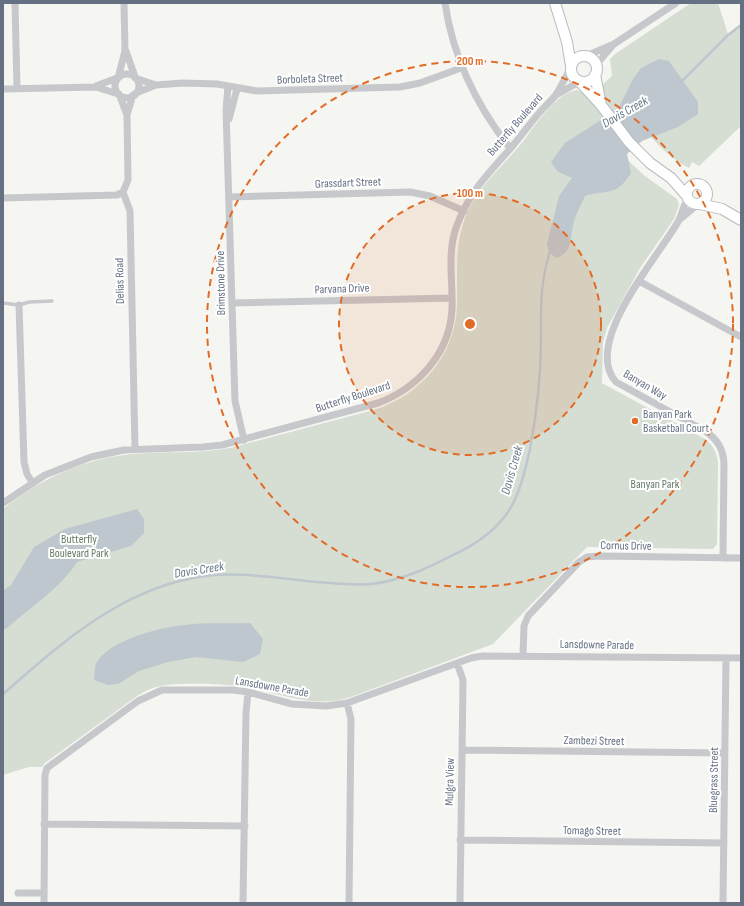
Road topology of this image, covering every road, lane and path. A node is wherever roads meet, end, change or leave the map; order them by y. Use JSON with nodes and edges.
{"nodes":[{"id":1,"x":15,"y":3,"type":"edge"},
{"id":2,"x":124,"y":3,"type":"edge"},
{"id":3,"x":445,"y":3,"type":"edge"},
{"id":4,"x":555,"y":3,"type":"edge"},
{"id":5,"x":676,"y":3,"type":"edge"},
{"id":6,"x":568,"y":42,"type":"junction"},
{"id":7,"x":614,"y":44,"type":"junction"},
{"id":8,"x":126,"y":51,"type":"junction"},
{"id":9,"x":584,"y":56,"type":"junction"},
{"id":10,"x":461,"y":68,"type":"junction"},
{"id":11,"x":570,"y":68,"type":"junction"},
{"id":12,"x":596,"y":70,"type":"junction"},
{"id":13,"x":118,"y":78,"type":"junction"},
{"id":14,"x":135,"y":78,"type":"junction"},
{"id":15,"x":580,"y":82,"type":"junction"},
{"id":16,"x":156,"y":85,"type":"junction"},
{"id":17,"x":96,"y":86,"type":"junction"},
{"id":18,"x":228,"y":86,"type":"junction"},
{"id":19,"x":17,"y":88,"type":"junction"},
{"id":20,"x":237,"y":88,"type":"junction"},
{"id":21,"x":3,"y":89,"type":"edge"},
{"id":22,"x":118,"y":94,"type":"junction"},
{"id":23,"x":134,"y":94,"type":"junction"},
{"id":24,"x":554,"y":96,"type":"junction"},
{"id":25,"x":601,"y":105,"type":"junction"},
{"id":26,"x":127,"y":116,"type":"junction"},
{"id":27,"x":228,"y":125,"type":"junction"},
{"id":28,"x":510,"y":148,"type":"junction"},
{"id":29,"x":671,"y":178,"type":"junction"},
{"id":30,"x":694,"y":184,"type":"junction"},
{"id":31,"x":123,"y":192,"type":"junction"},
{"id":32,"x":707,"y":192,"type":"junction"},
{"id":33,"x":230,"y":197,"type":"junction"},
{"id":34,"x":688,"y":197,"type":"junction"},
{"id":35,"x":3,"y":198,"type":"edge"},
{"id":36,"x":699,"y":204,"type":"junction"},
{"id":37,"x":722,"y":210,"type":"junction"},
{"id":38,"x":464,"y":211,"type":"junction"},
{"id":39,"x":679,"y":220,"type":"junction"},
{"id":40,"x":741,"y":220,"type":"edge"},
{"id":41,"x":639,"y":281,"type":"junction"},
{"id":42,"x":452,"y":298,"type":"junction"},
{"id":43,"x":52,"y":301,"type":"dead end"},
{"id":44,"x":3,"y":303,"type":"edge"},
{"id":45,"x":232,"y":303,"type":"junction"},
{"id":46,"x":19,"y":305,"type":"junction"},
{"id":47,"x":741,"y":336,"type":"edge"},
{"id":48,"x":244,"y":440,"type":"junction"},
{"id":49,"x":136,"y":449,"type":"junction"},
{"id":50,"x":32,"y":482,"type":"junction"},
{"id":51,"x":3,"y":503,"type":"edge"},
{"id":52,"x":723,"y":558,"type":"junction"},
{"id":53,"x":741,"y":558,"type":"edge"},
{"id":54,"x":523,"y":655,"type":"junction"},
{"id":55,"x":726,"y":658,"type":"junction"},
{"id":56,"x":741,"y":658,"type":"edge"},
{"id":57,"x":457,"y":663,"type":"junction"},
{"id":58,"x":248,"y":692,"type":"junction"},
{"id":59,"x":347,"y":703,"type":"junction"},
{"id":60,"x":462,"y":750,"type":"junction"},
{"id":61,"x":725,"y":753,"type":"junction"},
{"id":62,"x":44,"y":824,"type":"junction"},
{"id":63,"x":245,"y":826,"type":"junction"},
{"id":64,"x":460,"y":840,"type":"junction"},
{"id":65,"x":724,"y":843,"type":"junction"},
{"id":66,"x":18,"y":892,"type":"dead end"},
{"id":67,"x":44,"y":893,"type":"junction"},
{"id":68,"x":44,"y":903,"type":"edge"},
{"id":69,"x":243,"y":903,"type":"edge"},
{"id":70,"x":349,"y":903,"type":"edge"},
{"id":71,"x":460,"y":903,"type":"edge"},
{"id":72,"x":723,"y":903,"type":"edge"}],
"edges":[{"from":1,"to":19,"type":"street"},
{"from":2,"to":8,"type":"street"},
{"from":3,"to":10,"type":"street"},
{"from":4,"to":6,"type":"street"},
{"from":5,"to":7,"type":"street"},
{"from":6,"to":9,"type":"street"},
{"from":6,"to":11,"type":"street"},
{"from":7,"to":9,"type":"street"},
{"from":7,"to":12,"type":"street"},
{"from":8,"to":13,"type":"street"},
{"from":8,"to":14,"type":"street"},
{"from":9,"to":11,"type":"street"},
{"from":9,"to":12,"type":"street"},
{"from":10,"to":20,"type":"street","name":"Borboleta Street"},
{"from":10,"to":28,"type":"street"},
{"from":11,"to":15,"type":"street"},
{"from":11,"to":24,"type":"street","name":"Butterfly Boulevard"},
{"from":12,"to":15,"type":"street"},
{"from":12,"to":25,"type":"street"},
{"from":13,"to":14,"type":"street"},
{"from":13,"to":17,"type":"street"},
{"from":13,"to":22,"type":"street"},
{"from":14,"to":16,"type":"street","name":"Borboleta Street"},
{"from":14,"to":23,"type":"street"},
{"from":15,"to":24,"type":"street","name":"Butterfly Boulevard"},
{"from":15,"to":25,"type":"street"},
{"from":16,"to":18,"type":"street","name":"Borboleta Street"},
{"from":16,"to":23,"type":"street","name":"Borboleta Street"},
{"from":17,"to":19,"type":"street"},
{"from":17,"to":22,"type":"street"},
{"from":18,"to":20,"type":"street","name":"Borboleta Street"},
{"from":18,"to":27,"type":"street","name":"Brimstone Drive"},
{"from":19,"to":21,"type":"street"},
{"from":20,"to":27,"type":"street","name":"Brimstone Drive"},
{"from":22,"to":23,"type":"street"},
{"from":22,"to":26,"type":"street"},
{"from":23,"to":26,"type":"street"},
{"from":24,"to":28,"type":"street","name":"Butterfly Boulevard"},
{"from":25,"to":29,"type":"street"},
{"from":26,"to":31,"type":"street"},
{"from":27,"to":33,"type":"street","name":"Brimstone Drive"},
{"from":28,"to":38,"type":"street","name":"Butterfly Boulevard"},
{"from":29,"to":30,"type":"street"},
{"from":29,"to":34,"type":"street"},
{"from":30,"to":32,"type":"street"},
{"from":30,"to":34,"type":"street"},
{"from":31,"to":35,"type":"street"},
{"from":31,"to":49,"type":"street","name":"Delias Road"},
{"from":32,"to":36,"type":"street"},
{"from":32,"to":37,"type":"street"},
{"from":33,"to":38,"type":"street","name":"Grassdart Street"},
{"from":33,"to":45,"type":"street","name":"Brimstone Drive"},
{"from":34,"to":36,"type":"street"},
{"from":34,"to":39,"type":"street","name":"Banyan Way"},
{"from":36,"to":37,"type":"street"},
{"from":36,"to":39,"type":"street","name":"Banyan Way"},
{"from":37,"to":40,"type":"street"},
{"from":38,"to":42,"type":"street","name":"Butterfly Boulevard"},
{"from":39,"to":41,"type":"street","name":"Banyan Way"},
{"from":41,"to":47,"type":"street"},
{"from":41,"to":52,"type":"street","name":"Banyan Way"},
{"from":42,"to":45,"type":"street","name":"Parvana Drive"},
{"from":42,"to":48,"type":"street","name":"Butterfly Boulevard"},
{"from":43,"to":46,"type":"lane"},
{"from":44,"to":46,"type":"lane"},
{"from":45,"to":48,"type":"street","name":"Brimstone Drive"},
{"from":46,"to":50,"type":"street"},
{"from":48,"to":49,"type":"street","name":"Butterfly Boulevard"},
{"from":49,"to":50,"type":"street","name":"Butterfly Boulevard"},
{"from":50,"to":51,"type":"street","name":"Butterfly Boulevard"},
{"from":52,"to":53,"type":"street","name":"Cornus Drive"},
{"from":52,"to":54,"type":"street","name":"Cornus Drive"},
{"from":54,"to":55,"type":"street","name":"Lansdowne Parade"},
{"from":54,"to":57,"type":"street","name":"Lansdowne Parade"},
{"from":55,"to":56,"type":"street","name":"Lansdowne Parade"},
{"from":55,"to":61,"type":"street","name":"Bluegrass Street"},
{"from":57,"to":59,"type":"street","name":"Lansdowne Parade"},
{"from":57,"to":60,"type":"street","name":"Mulgra View"},
{"from":58,"to":59,"type":"street","name":"Lansdowne Parade"},
{"from":58,"to":62,"type":"street","name":"Lansdowne Parade"},
{"from":58,"to":63,"type":"street"},
{"from":59,"to":70,"type":"street"},
{"from":60,"to":61,"type":"street","name":"Zambezi Street"},
{"from":60,"to":64,"type":"street","name":"Mulgra View"},
{"from":61,"to":65,"type":"street","name":"Bluegrass Street"},
{"from":62,"to":63,"type":"street"},
{"from":62,"to":67,"type":"street","name":"Lansdowne Parade"},
{"from":63,"to":69,"type":"street"},
{"from":64,"to":65,"type":"street","name":"Tomago Street"},
{"from":64,"to":71,"type":"street","name":"Mulgra View"},
{"from":65,"to":72,"type":"street","name":"Bluegrass Street"},
{"from":66,"to":67,"type":"street"},
{"from":67,"to":68,"type":"street","name":"Lansdowne Parade"}]}
